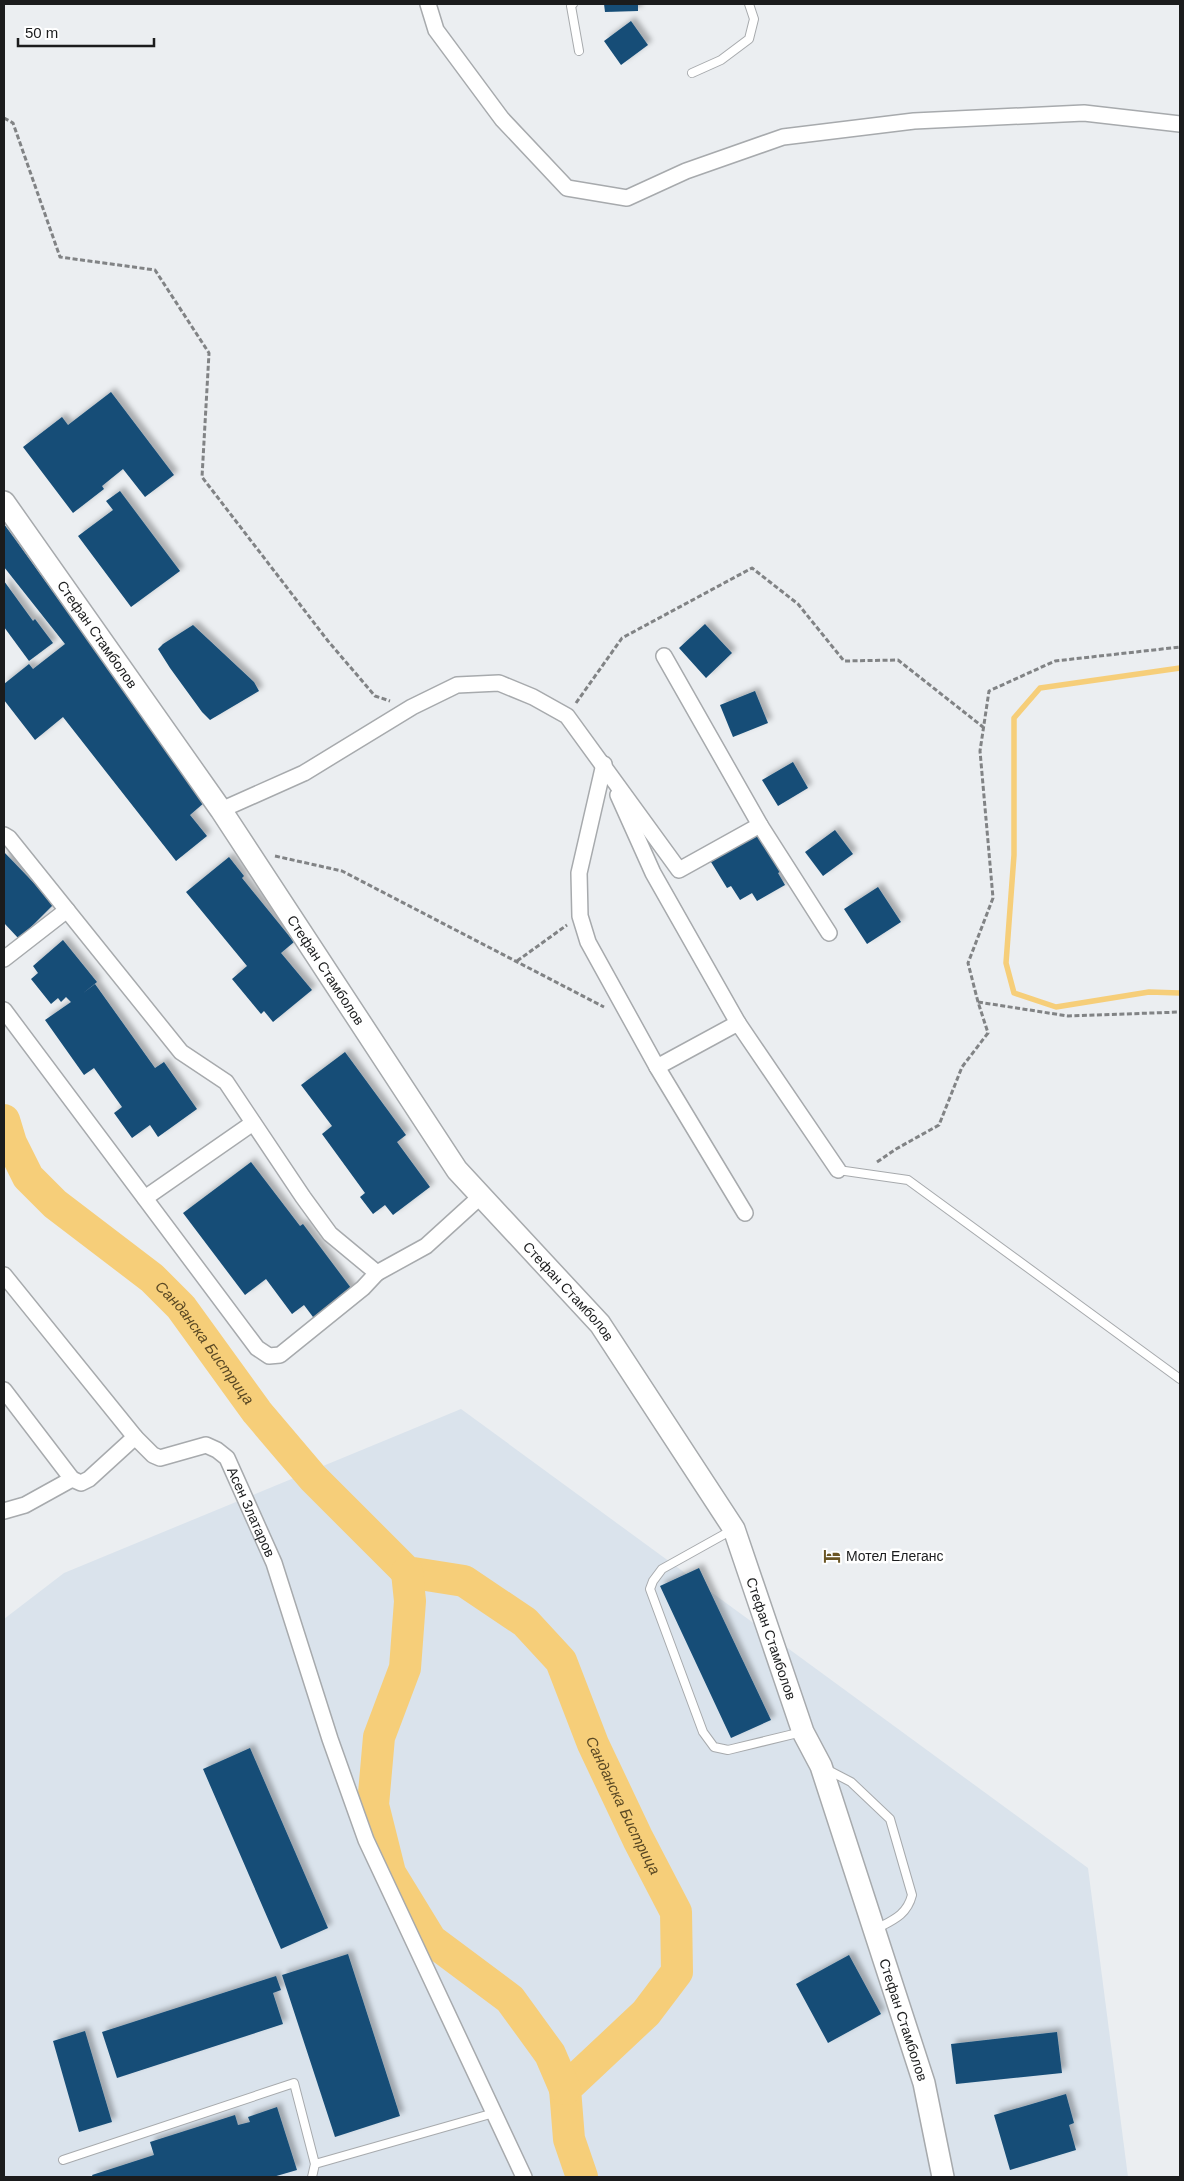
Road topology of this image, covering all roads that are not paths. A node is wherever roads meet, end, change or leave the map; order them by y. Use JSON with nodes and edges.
{"nodes":[{"id":1,"x":428,"y":4,"type":"edge"},
{"id":2,"x":573,"y":4,"type":"edge"},
{"id":3,"x":749,"y":4,"type":"edge"},
{"id":4,"x":579,"y":51,"type":"dead end"},
{"id":5,"x":692,"y":73,"type":"dead end"},
{"id":6,"x":1180,"y":124,"type":"edge"},
{"id":7,"x":4,"y":502,"type":"edge"},
{"id":8,"x":664,"y":656,"type":"dead end"},
{"id":9,"x":604,"y":764,"type":"junction"},
{"id":10,"x":222,"y":810,"type":"junction"},
{"id":11,"x":760,"y":825,"type":"junction"},
{"id":12,"x":4,"y":835,"type":"edge"},
{"id":13,"x":67,"y":910,"type":"junction"},
{"id":14,"x":829,"y":933,"type":"dead end"},
{"id":15,"x":4,"y":959,"type":"edge"},
{"id":16,"x":4,"y":1010,"type":"edge"},
{"id":17,"x":738,"y":1023,"type":"junction"},
{"id":18,"x":658,"y":1067,"type":"junction"},
{"id":19,"x":253,"y":1123,"type":"junction"},
{"id":20,"x":838,"y":1170,"type":"joint"},
{"id":21,"x":481,"y":1196,"type":"junction"},
{"id":22,"x":145,"y":1198,"type":"junction"},
{"id":23,"x":745,"y":1213,"type":"dead end"},
{"id":24,"x":377,"y":1273,"type":"junction"},
{"id":25,"x":4,"y":1275,"type":"edge"},
{"id":26,"x":1180,"y":1379,"type":"edge"},
{"id":27,"x":4,"y":1390,"type":"edge"},
{"id":28,"x":136,"y":1437,"type":"junction"},
{"id":29,"x":72,"y":1479,"type":"junction"},
{"id":30,"x":4,"y":1511,"type":"edge"},
{"id":31,"x":734,"y":1529,"type":"junction"},
{"id":32,"x":803,"y":1732,"type":"junction"},
{"id":33,"x":821,"y":1766,"type":"junction"},
{"id":34,"x":874,"y":1930,"type":"junction"},
{"id":35,"x":494,"y":2113,"type":"junction"},
{"id":36,"x":62,"y":2160,"type":"dead end"},
{"id":37,"x":315,"y":2164,"type":"junction"},
{"id":38,"x":312,"y":2177,"type":"edge"},
{"id":39,"x":524,"y":2177,"type":"edge"},
{"id":40,"x":943,"y":2177,"type":"edge"}],
"edges":[{"from":1,"to":6,"type":"street"},
{"from":2,"to":4,"type":"lane"},
{"from":3,"to":5,"type":"lane"},
{"from":7,"to":10,"type":"street","name":"Стефан Стамболов"},
{"from":8,"to":11,"type":"street"},
{"from":9,"to":10,"type":"street"},
{"from":9,"to":11,"type":"street"},
{"from":9,"to":17,"type":"street"},
{"from":9,"to":18,"type":"street"},
{"from":10,"to":21,"type":"street","name":"Стефан Стамболов"},
{"from":11,"to":14,"type":"street"},
{"from":12,"to":13,"type":"street"},
{"from":13,"to":15,"type":"street"},
{"from":13,"to":19,"type":"street"},
{"from":16,"to":22,"type":"street"},
{"from":17,"to":18,"type":"street"},
{"from":17,"to":20,"type":"street"},
{"from":18,"to":23,"type":"street"},
{"from":19,"to":22,"type":"street"},
{"from":19,"to":24,"type":"street"},
{"from":20,"to":26,"type":"lane"},
{"from":21,"to":24,"type":"street"},
{"from":21,"to":31,"type":"street","name":"Стефан Стамболов"},
{"from":22,"to":24,"type":"street"},
{"from":25,"to":28,"type":"street","name":"Асен Златаров"},
{"from":27,"to":29,"type":"street"},
{"from":28,"to":29,"type":"street"},
{"from":28,"to":35,"type":"street","name":"Асен Златаров"},
{"from":29,"to":30,"type":"street"},
{"from":31,"to":32,"type":"street","name":"Стефан Стамболов"},
{"from":31,"to":32,"type":"lane"},
{"from":32,"to":33,"type":"street","name":"Стефан Стамболов"},
{"from":33,"to":34,"type":"street","name":"Стефан Стамболов"},
{"from":33,"to":34,"type":"lane"},
{"from":34,"to":40,"type":"street","name":"Стефан Стамболов"},
{"from":35,"to":37,"type":"lane"},
{"from":35,"to":39,"type":"street"},
{"from":36,"to":37,"type":"lane"},
{"from":37,"to":38,"type":"lane"}]}
